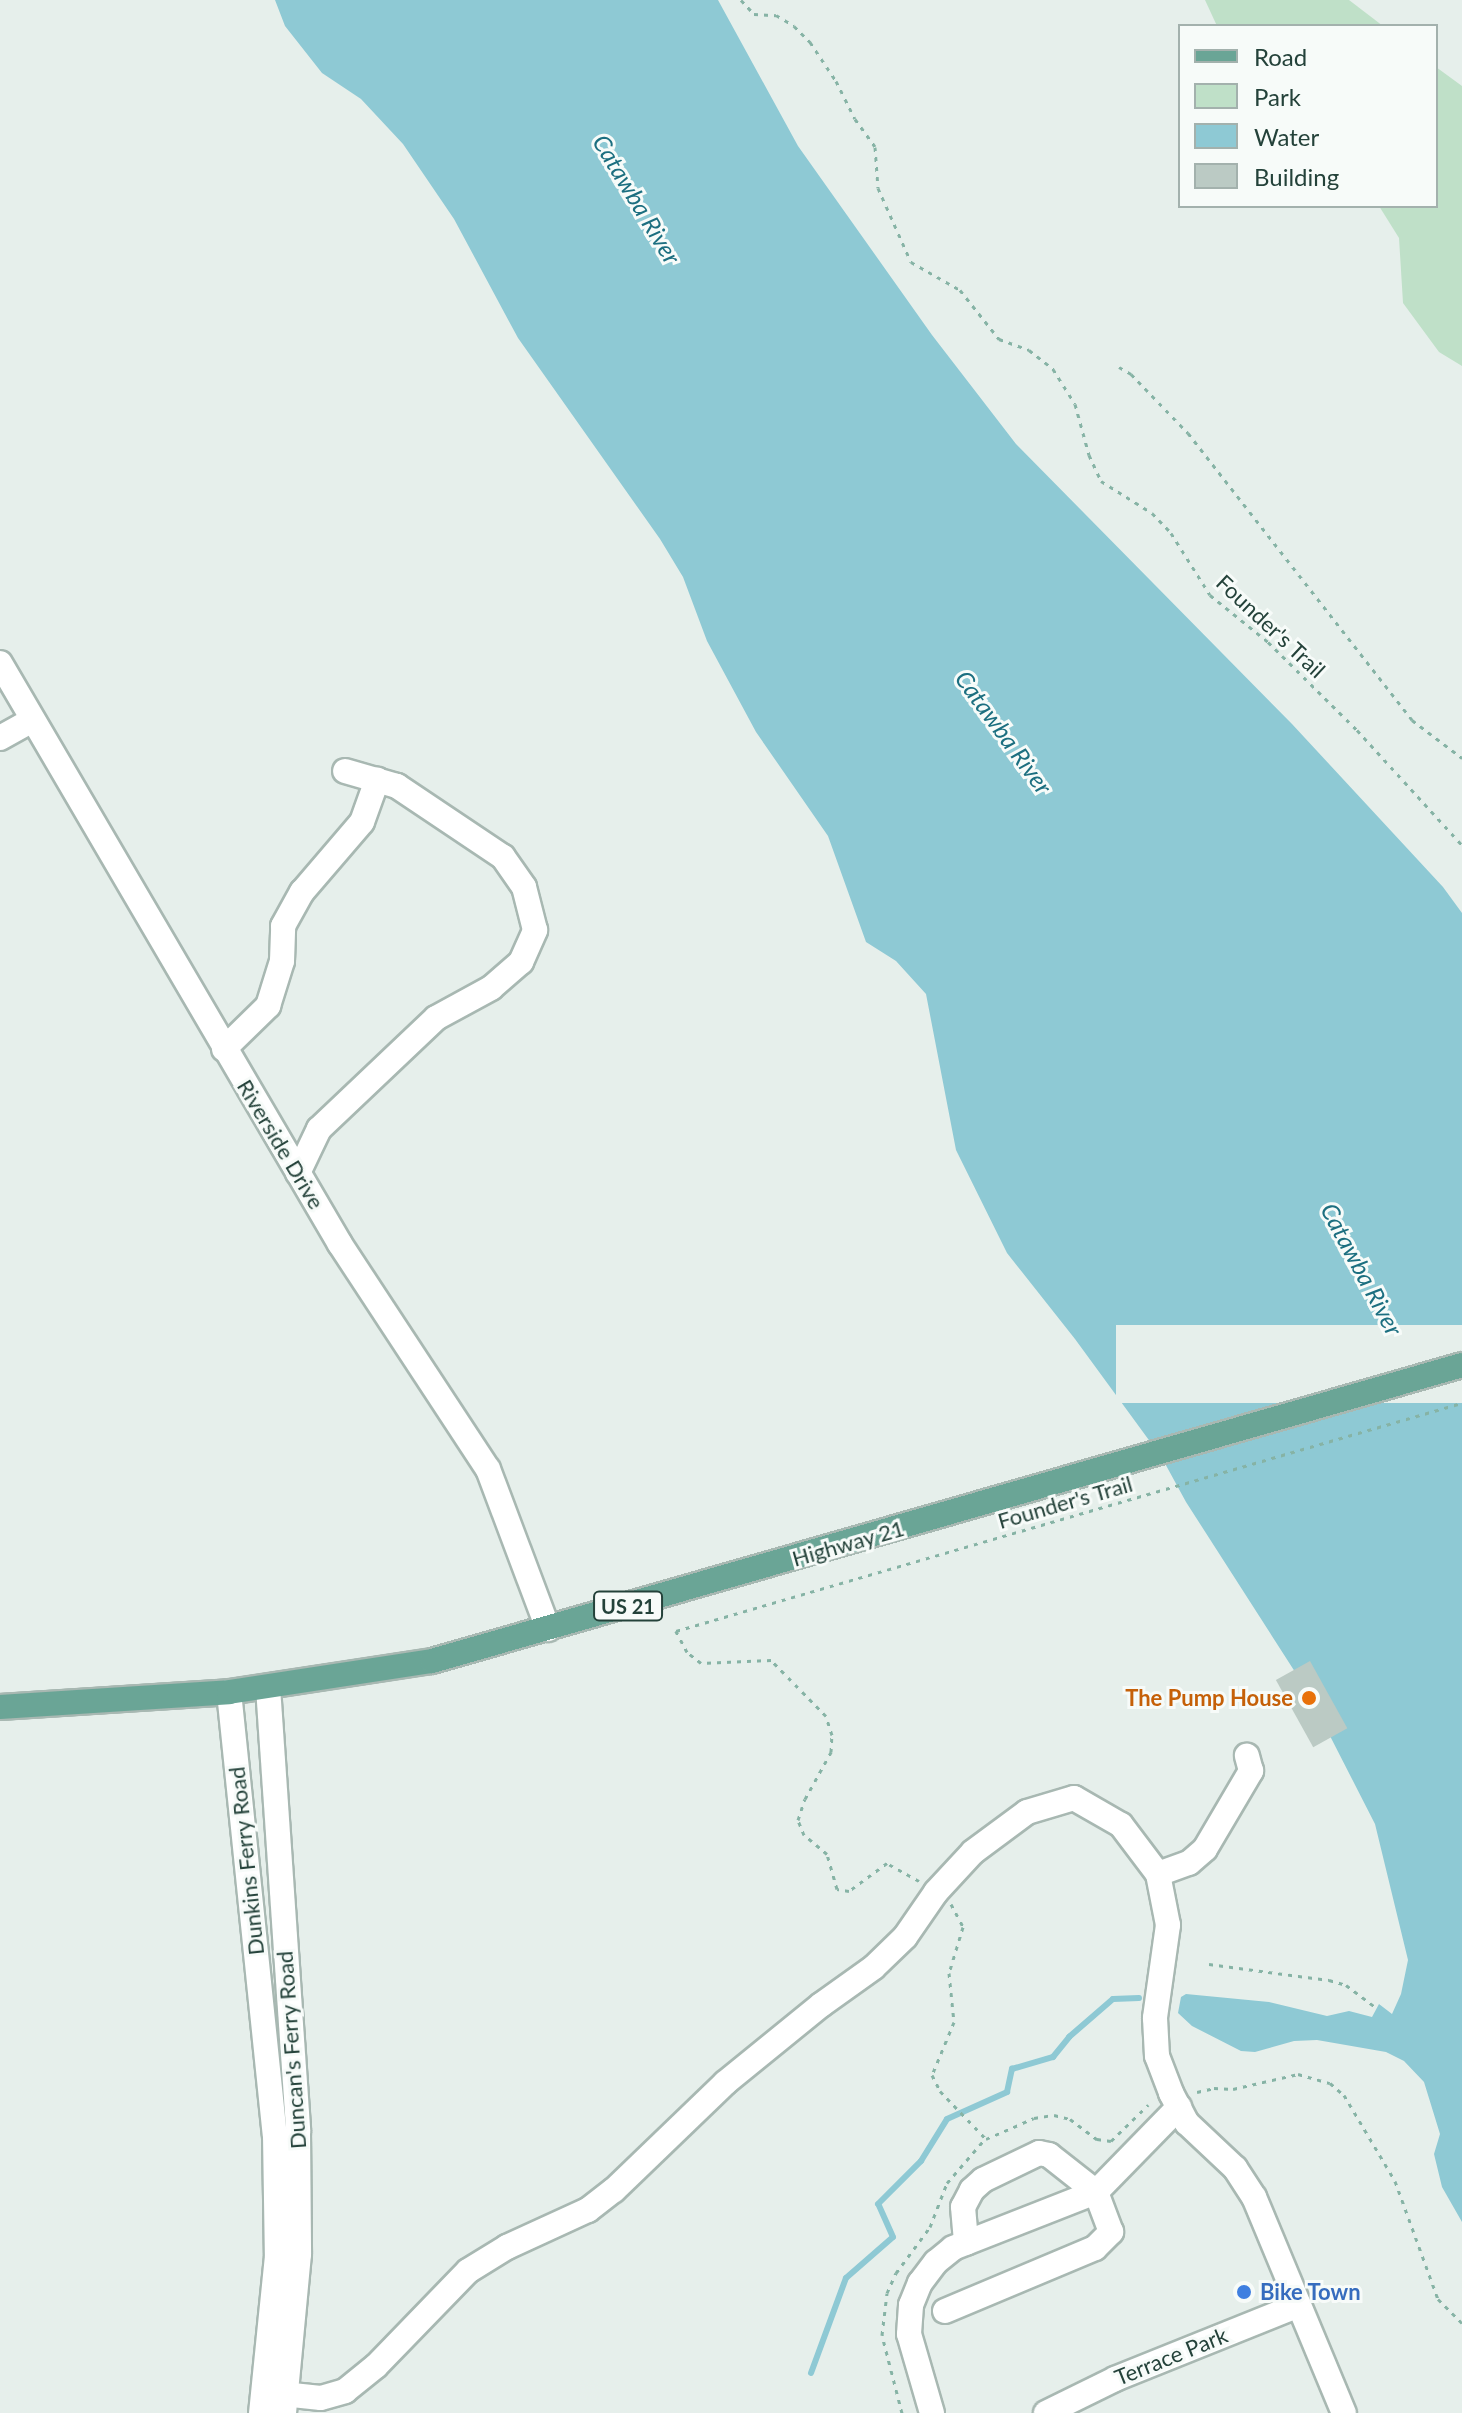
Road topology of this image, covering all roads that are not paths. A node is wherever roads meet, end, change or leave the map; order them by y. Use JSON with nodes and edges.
{"nodes":[{"id":1,"x":0,"y":663,"type":"edge"},
{"id":2,"x":32,"y":720,"type":"junction"},
{"id":3,"x":0,"y":738,"type":"edge"},
{"id":4,"x":345,"y":771,"type":"dead end"},
{"id":5,"x":377,"y":780,"type":"junction"},
{"id":6,"x":224,"y":1049,"type":"junction"},
{"id":7,"x":298,"y":1173,"type":"junction"},
{"id":8,"x":1462,"y":1365,"type":"edge"},
{"id":9,"x":548,"y":1629,"type":"junction"},
{"id":10,"x":268,"y":1687,"type":"junction"},
{"id":11,"x":229,"y":1692,"type":"junction"},
{"id":12,"x":0,"y":1707,"type":"edge"},
{"id":13,"x":1247,"y":1756,"type":"dead end"},
{"id":14,"x":1158,"y":1874,"type":"junction"},
{"id":15,"x":1175,"y":2102,"type":"junction"},
{"id":16,"x":1096,"y":2192,"type":"junction"},
{"id":17,"x":966,"y":2243,"type":"junction"},
{"id":18,"x":1299,"y":2305,"type":"junction"},
{"id":19,"x":945,"y":2311,"type":"dead end"},
{"id":20,"x":274,"y":2403,"type":"edge"},
{"id":21,"x":932,"y":2413,"type":"edge"},
{"id":22,"x":1046,"y":2413,"type":"edge"},
{"id":23,"x":1344,"y":2413,"type":"edge"}],
"edges":[{"from":1,"to":2,"type":"street","name":"Riverside Drive"},
{"from":2,"to":3,"type":"street"},
{"from":2,"to":6,"type":"street","name":"Riverside Drive"},
{"from":4,"to":5,"type":"street"},
{"from":5,"to":6,"type":"street"},
{"from":5,"to":7,"type":"street"},
{"from":6,"to":7,"type":"street","name":"Riverside Drive"},
{"from":7,"to":9,"type":"street","name":"Riverside Drive"},
{"from":8,"to":9,"type":"main road","name":"Highway 21","number":"US 21"},
{"from":9,"to":10,"type":"main road","name":"Highway 21","number":"US 21"},
{"from":10,"to":11,"type":"main road","name":"Highway 21","number":"US 21"},
{"from":10,"to":20,"type":"street","name":"Duncan's Ferry Road"},
{"from":11,"to":12,"type":"main road","number":"US 21"},
{"from":11,"to":20,"type":"street","name":"Dunkins Ferry Road"},
{"from":13,"to":14,"type":"street"},
{"from":14,"to":15,"type":"street"},
{"from":14,"to":20,"type":"street"},
{"from":15,"to":16,"type":"street"},
{"from":15,"to":18,"type":"street"},
{"from":16,"to":17,"type":"street"},
{"from":16,"to":17,"type":"street"},
{"from":16,"to":19,"type":"street"},
{"from":17,"to":21,"type":"street"},
{"from":18,"to":22,"type":"street","name":"Terrace Park"},
{"from":18,"to":23,"type":"street"}]}
